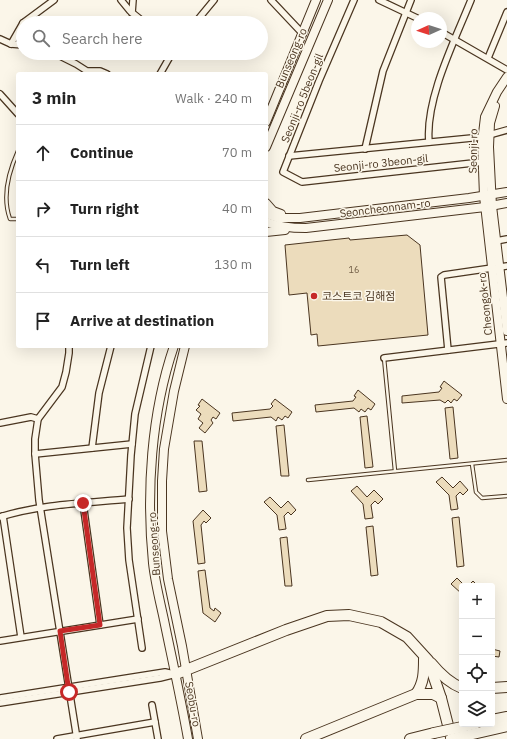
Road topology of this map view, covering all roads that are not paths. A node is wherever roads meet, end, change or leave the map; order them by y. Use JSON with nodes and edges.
{"nodes":[{"id":1,"x":54,"y":0,"type":"edge"},
{"id":2,"x":121,"y":0,"type":"edge"},
{"id":3,"x":134,"y":0,"type":"edge"},
{"id":4,"x":214,"y":0,"type":"edge"},
{"id":5,"x":271,"y":0,"type":"edge"},
{"id":6,"x":316,"y":0,"type":"edge"},
{"id":7,"x":328,"y":0,"type":"edge"},
{"id":8,"x":354,"y":0,"type":"edge"},
{"id":9,"x":379,"y":0,"type":"edge"},
{"id":10,"x":411,"y":0,"type":"edge"},
{"id":11,"x":471,"y":0,"type":"edge"},
{"id":12,"x":406,"y":12,"type":"junction"},
{"id":13,"x":507,"y":12,"type":"edge"},
{"id":14,"x":132,"y":13,"type":"junction"},
{"id":15,"x":411,"y":15,"type":"edge"},
{"id":16,"x":32,"y":16,"type":"edge"},
{"id":17,"x":136,"y":16,"type":"edge"},
{"id":18,"x":201,"y":16,"type":"edge"},
{"id":19,"x":303,"y":34,"type":"junction"},
{"id":20,"x":16,"y":35,"type":"edge"},
{"id":21,"x":447,"y":35,"type":"edge"},
{"id":22,"x":0,"y":39,"type":"edge"},
{"id":23,"x":455,"y":40,"type":"junction"},
{"id":24,"x":11,"y":44,"type":"junction"},
{"id":25,"x":16,"y":44,"type":"edge"},
{"id":26,"x":488,"y":58,"type":"junction"},
{"id":27,"x":68,"y":60,"type":"edge"},
{"id":28,"x":168,"y":60,"type":"edge"},
{"id":29,"x":507,"y":70,"type":"edge"},
{"id":30,"x":102,"y":72,"type":"edge"},
{"id":31,"x":161,"y":72,"type":"edge"},
{"id":32,"x":507,"y":77,"type":"edge"},
{"id":33,"x":507,"y":85,"type":"edge"},
{"id":34,"x":0,"y":94,"type":"edge"},
{"id":35,"x":16,"y":112,"type":"edge"},
{"id":36,"x":268,"y":117,"type":"edge"},
{"id":37,"x":507,"y":130,"type":"edge"},
{"id":38,"x":486,"y":136,"type":"junction"},
{"id":39,"x":268,"y":142,"type":"edge"},
{"id":40,"x":429,"y":142,"type":"junction"},
{"id":41,"x":365,"y":149,"type":"junction"},
{"id":42,"x":16,"y":156,"type":"edge"},
{"id":43,"x":290,"y":156,"type":"junction"},
{"id":44,"x":482,"y":162,"type":"junction"},
{"id":45,"x":507,"y":192,"type":"edge"},
{"id":46,"x":488,"y":195,"type":"junction"},
{"id":47,"x":507,"y":203,"type":"edge"},
{"id":48,"x":268,"y":205,"type":"edge"},
{"id":49,"x":489,"y":206,"type":"junction"},
{"id":50,"x":268,"y":215,"type":"edge"},
{"id":51,"x":293,"y":218,"type":"junction"},
{"id":52,"x":16,"y":219,"type":"edge"},
{"id":53,"x":268,"y":223,"type":"edge"},
{"id":54,"x":306,"y":228,"type":"junction"},
{"id":55,"x":268,"y":232,"type":"edge"},
{"id":56,"x":507,"y":238,"type":"edge"},
{"id":57,"x":496,"y":241,"type":"junction"},
{"id":58,"x":500,"y":267,"type":"edge"},
{"id":59,"x":507,"y":331,"type":"edge"},
{"id":60,"x":504,"y":343,"type":"edge"},
{"id":61,"x":69,"y":348,"type":"edge"},
{"id":62,"x":111,"y":348,"type":"edge"},
{"id":63,"x":151,"y":348,"type":"edge"},
{"id":64,"x":173,"y":348,"type":"edge"},
{"id":65,"x":184,"y":348,"type":"edge"},
{"id":66,"x":448,"y":350,"type":"junction"},
{"id":67,"x":384,"y":358,"type":"joint"},
{"id":68,"x":507,"y":399,"type":"edge"},
{"id":69,"x":38,"y":419,"type":"junction"},
{"id":70,"x":0,"y":423,"type":"edge"},
{"id":71,"x":132,"y":444,"type":"junction"},
{"id":72,"x":92,"y":448,"type":"junction"},
{"id":73,"x":35,"y":454,"type":"junction"},
{"id":74,"x":507,"y":460,"type":"edge"},
{"id":75,"x":472,"y":464,"type":"junction"},
{"id":76,"x":395,"y":471,"type":"junction"},
{"id":77,"x":308,"y":480,"type":"dead end"},
{"id":78,"x":507,"y":496,"type":"edge"},
{"id":79,"x":129,"y":499,"type":"junction"},
{"id":80,"x":83,"y":503,"type":"junction"},
{"id":81,"x":40,"y":508,"type":"junction"},
{"id":82,"x":1,"y":517,"type":"edge"},
{"id":83,"x":138,"y":619,"type":"junction"},
{"id":84,"x":100,"y":625,"type":"junction"},
{"id":85,"x":60,"y":631,"type":"junction"},
{"id":86,"x":21,"y":637,"type":"junction"},
{"id":87,"x":0,"y":641,"type":"edge"},
{"id":88,"x":142,"y":648,"type":"dead end"},
{"id":89,"x":426,"y":657,"type":"junction"},
{"id":90,"x":181,"y":672,"type":"junction"},
{"id":91,"x":459,"y":687,"type":"edge"},
{"id":92,"x":507,"y":687,"type":"edge"},
{"id":93,"x":495,"y":688,"type":"edge"},
{"id":94,"x":69,"y":690,"type":"junction"},
{"id":95,"x":416,"y":694,"type":"junction"},
{"id":96,"x":0,"y":698,"type":"edge"},
{"id":97,"x":441,"y":698,"type":"junction"},
{"id":98,"x":0,"y":704,"type":"edge"},
{"id":99,"x":152,"y":705,"type":"dead end"},
{"id":100,"x":507,"y":717,"type":"edge"},
{"id":101,"x":495,"y":719,"type":"edge"},
{"id":102,"x":155,"y":722,"type":"junction"},
{"id":103,"x":507,"y":726,"type":"edge"},
{"id":104,"x":470,"y":727,"type":"edge"},
{"id":105,"x":463,"y":731,"type":"junction"},
{"id":106,"x":77,"y":737,"type":"edge"},
{"id":107,"x":57,"y":739,"type":"edge"},
{"id":108,"x":158,"y":739,"type":"edge"},
{"id":109,"x":188,"y":739,"type":"edge"},
{"id":110,"x":198,"y":739,"type":"edge"},
{"id":111,"x":306,"y":739,"type":"edge"},
{"id":112,"x":410,"y":739,"type":"edge"},
{"id":113,"x":451,"y":739,"type":"edge"}],
"edges":[{"from":1,"to":16,"type":"street"},
{"from":2,"to":14,"type":"street"},
{"from":3,"to":14,"type":"street"},
{"from":4,"to":18,"type":"street"},
{"from":5,"to":19,"type":"street"},
{"from":6,"to":19,"type":"main road","name":"Bunseong-ro"},
{"from":7,"to":39,"type":"main road","name":"Bunseong-ro"},
{"from":8,"to":43,"type":"street","name":"Seonji-ro 5beon-gil"},
{"from":9,"to":12,"type":"street"},
{"from":10,"to":12,"type":"street"},
{"from":11,"to":23,"type":"street"},
{"from":12,"to":15,"type":"street"},
{"from":12,"to":41,"type":"street"},
{"from":13,"to":26,"type":"street"},
{"from":14,"to":17,"type":"street"},
{"from":19,"to":36,"type":"main road","name":"Bunseong-ro"},
{"from":20,"to":24,"type":"street"},
{"from":21,"to":23,"type":"street"},
{"from":22,"to":24,"type":"street"},
{"from":23,"to":26,"type":"street"},
{"from":23,"to":40,"type":"street"},
{"from":24,"to":25,"type":"street"},
{"from":26,"to":29,"type":"street"},
{"from":27,"to":30,"type":"street"},
{"from":28,"to":31,"type":"street"},
{"from":32,"to":38,"type":"main road","name":"Seonji-ro"},
{"from":33,"to":38,"type":"main road","name":"Seonji-ro"},
{"from":34,"to":35,"type":"street"},
{"from":37,"to":38,"type":"street","name":"Seonji-ro 5beon-gil"},
{"from":38,"to":40,"type":"street","name":"Seonji-ro 5beon-gil"},
{"from":38,"to":44,"type":"main road","name":"Seonji-ro"},
{"from":38,"to":46,"type":"main road","name":"Seonji-ro"},
{"from":40,"to":41,"type":"street","name":"Seonji-ro 5beon-gil"},
{"from":41,"to":43,"type":"street","name":"Seonji-ro 5beon-gil"},
{"from":42,"to":52,"type":"lane"},
{"from":43,"to":44,"type":"street","name":"Seonji-ro 3beon-gil"},
{"from":44,"to":46,"type":"main road","name":"Seonji-ro"},
{"from":45,"to":46,"type":"main road","name":"Seoncheonnam-ro"},
{"from":46,"to":49,"type":"main road","name":"Seonji-ro"},
{"from":46,"to":51,"type":"main road","name":"Seoncheonnam-ro"},
{"from":47,"to":49,"type":"main road","name":"Seoncheonnam-ro"},
{"from":48,"to":51,"type":"main road"},
{"from":49,"to":54,"type":"main road","name":"Seoncheonnam-ro"},
{"from":49,"to":57,"type":"main road","name":"Cheongok-ro"},
{"from":49,"to":58,"type":"main road","name":"Cheongok-ro"},
{"from":50,"to":51,"type":"main road","name":"Seoncheonnam-ro"},
{"from":53,"to":54,"type":"main road","name":"Seoncheonnam-ro"},
{"from":54,"to":55,"type":"main road"},
{"from":56,"to":57,"type":"street"},
{"from":57,"to":58,"type":"main road","name":"Cheongok-ro"},
{"from":58,"to":59,"type":"main road","name":"Cheongok-ro"},
{"from":58,"to":60,"type":"main road","name":"Cheongok-ro"},
{"from":58,"to":66,"type":"street"},
{"from":60,"to":66,"type":"street"},
{"from":60,"to":68,"type":"main road","name":"Cheongok-ro"},
{"from":61,"to":69,"type":"street"},
{"from":62,"to":72,"type":"street"},
{"from":63,"to":71,"type":"street"},
{"from":64,"to":90,"type":"main road","name":"Bunseong-ro"},
{"from":65,"to":90,"type":"main road","name":"Bunseong-ro"},
{"from":66,"to":67,"type":"street"},
{"from":67,"to":76,"type":"lane"},
{"from":69,"to":70,"type":"street"},
{"from":69,"to":73,"type":"street"},
{"from":71,"to":72,"type":"street"},
{"from":71,"to":79,"type":"street"},
{"from":72,"to":73,"type":"street"},
{"from":73,"to":81,"type":"street"},
{"from":74,"to":75,"type":"lane"},
{"from":75,"to":76,"type":"lane"},
{"from":75,"to":78,"type":"lane"},
{"from":76,"to":77,"type":"lane"},
{"from":79,"to":80,"type":"street"},
{"from":79,"to":83,"type":"street"},
{"from":80,"to":81,"type":"street"},
{"from":80,"to":84,"type":"street"},
{"from":81,"to":82,"type":"street"},
{"from":81,"to":85,"type":"street"},
{"from":82,"to":86,"type":"street"},
{"from":83,"to":84,"type":"street"},
{"from":83,"to":88,"type":"street"},
{"from":84,"to":85,"type":"street"},
{"from":85,"to":86,"type":"street"},
{"from":85,"to":94,"type":"street"},
{"from":86,"to":87,"type":"street"},
{"from":89,"to":90,"type":"highway"},
{"from":89,"to":91,"type":"highway"},
{"from":89,"to":95,"type":"highway"},
{"from":89,"to":97,"type":"highway"},
{"from":90,"to":94,"type":"street"},
{"from":90,"to":109,"type":"main road","name":"Seobu-ro"},
{"from":90,"to":110,"type":"main road","name":"Bunseong-ro"},
{"from":92,"to":93,"type":"highway"},
{"from":94,"to":96,"type":"street"},
{"from":94,"to":98,"type":"street"},
{"from":94,"to":106,"type":"street"},
{"from":95,"to":97,"type":"highway"},
{"from":95,"to":111,"type":"highway"},
{"from":97,"to":113,"type":"highway"},
{"from":99,"to":102,"type":"street"},
{"from":100,"to":101,"type":"highway"},
{"from":102,"to":106,"type":"street"},
{"from":102,"to":108,"type":"street"},
{"from":103,"to":105,"type":"highway"},
{"from":104,"to":105,"type":"highway"},
{"from":105,"to":112,"type":"highway","bridge":true},
{"from":105,"to":113,"type":"highway","bridge":true},
{"from":106,"to":107,"type":"street"}]}
